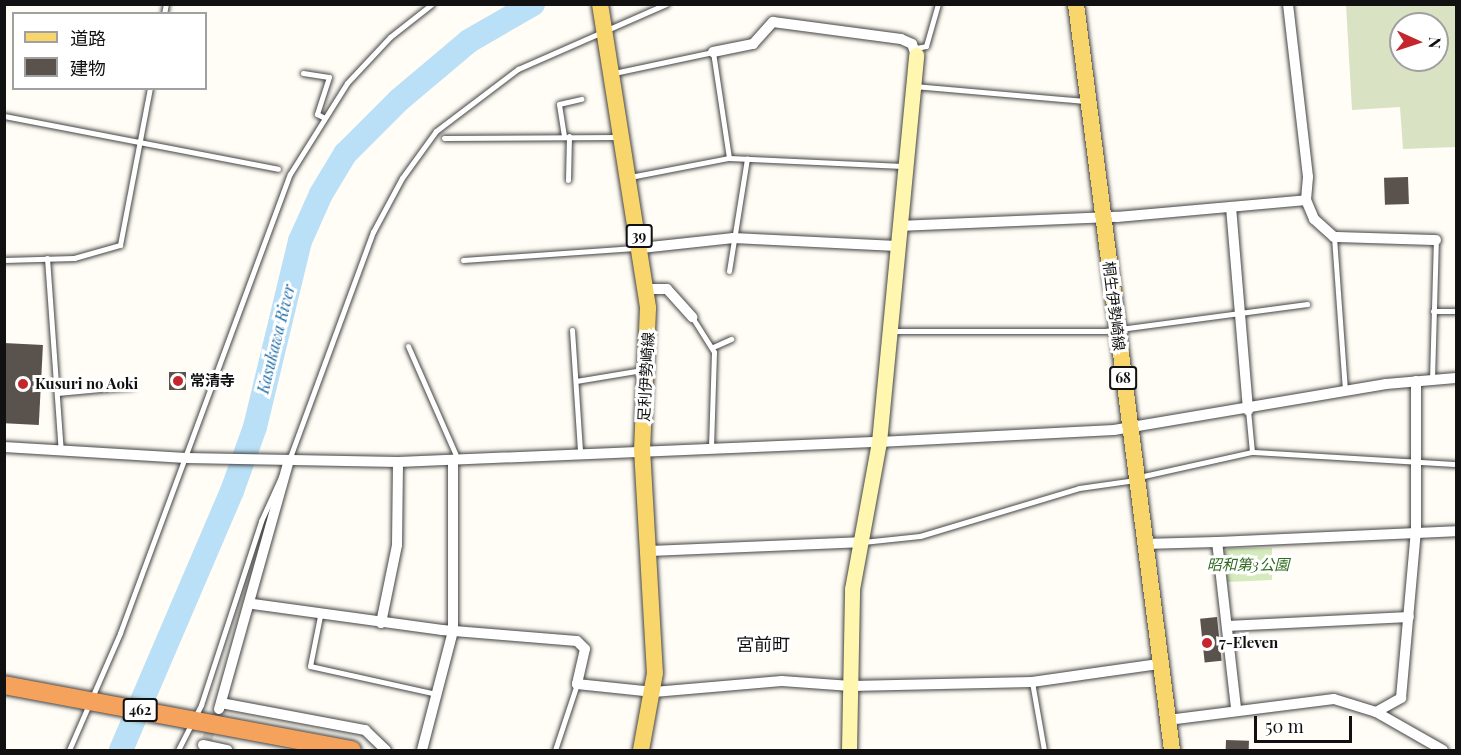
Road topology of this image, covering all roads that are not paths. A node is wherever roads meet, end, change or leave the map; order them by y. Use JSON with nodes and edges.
{"nodes":[{"id":1,"x":432,"y":4,"type":"edge"},
{"id":2,"x":600,"y":4,"type":"edge"},
{"id":3,"x":666,"y":4,"type":"edge"},
{"id":4,"x":938,"y":4,"type":"edge"},
{"id":5,"x":1076,"y":4,"type":"edge"},
{"id":6,"x":1288,"y":4,"type":"edge"},
{"id":7,"x":606,"y":28,"type":"junction"},
{"id":8,"x":713,"y":52,"type":"junction"},
{"id":9,"x":916,"y":52,"type":"junction"},
{"id":10,"x":303,"y":73,"type":"dead end"},
{"id":11,"x":614,"y":73,"type":"junction"},
{"id":12,"x":913,"y":86,"type":"junction"},
{"id":13,"x":150,"y":90,"type":"edge"},
{"id":14,"x":581,"y":99,"type":"dead end"},
{"id":15,"x":1088,"y":101,"type":"junction"},
{"id":16,"x":4,"y":116,"type":"edge"},
{"id":17,"x":323,"y":117,"type":"junction"},
{"id":18,"x":567,"y":136,"type":"junction"},
{"id":19,"x":624,"y":137,"type":"junction"},
{"id":20,"x":444,"y":138,"type":"dead end"},
{"id":21,"x":140,"y":141,"type":"junction"},
{"id":22,"x":729,"y":158,"type":"junction"},
{"id":23,"x":747,"y":158,"type":"junction"},
{"id":24,"x":905,"y":166,"type":"junction"},
{"id":25,"x":278,"y":169,"type":"dead end"},
{"id":26,"x":630,"y":177,"type":"junction"},
{"id":27,"x":568,"y":180,"type":"dead end"},
{"id":28,"x":1306,"y":200,"type":"junction"},
{"id":29,"x":1231,"y":207,"type":"junction"},
{"id":30,"x":1103,"y":218,"type":"junction"},
{"id":31,"x":898,"y":226,"type":"junction"},
{"id":32,"x":1334,"y":237,"type":"junction"},
{"id":33,"x":733,"y":238,"type":"junction"},
{"id":34,"x":1436,"y":240,"type":"joint"},
{"id":35,"x":897,"y":246,"type":"junction"},
{"id":36,"x":641,"y":248,"type":"junction"},
{"id":37,"x":48,"y":258,"type":"junction"},
{"id":38,"x":4,"y":260,"type":"edge"},
{"id":39,"x":463,"y":260,"type":"dead end"},
{"id":40,"x":729,"y":271,"type":"dead end"},
{"id":41,"x":647,"y":289,"type":"junction"},
{"id":42,"x":1307,"y":304,"type":"dead end"},
{"id":43,"x":1241,"y":310,"type":"junction"},
{"id":44,"x":1433,"y":311,"type":"junction"},
{"id":45,"x":1456,"y":311,"type":"edge"},
{"id":46,"x":692,"y":316,"type":"joint"},
{"id":47,"x":572,"y":330,"type":"dead end"},
{"id":48,"x":1118,"y":330,"type":"junction"},
{"id":49,"x":890,"y":331,"type":"junction"},
{"id":50,"x":731,"y":339,"type":"dead end"},
{"id":51,"x":408,"y":346,"type":"dead end"},
{"id":52,"x":713,"y":347,"type":"junction"},
{"id":53,"x":647,"y":371,"type":"junction"},
{"id":54,"x":1456,"y":378,"type":"edge"},
{"id":55,"x":1432,"y":380,"type":"junction"},
{"id":56,"x":576,"y":381,"type":"junction"},
{"id":57,"x":1416,"y":381,"type":"junction"},
{"id":58,"x":133,"y":386,"type":"dead end"},
{"id":59,"x":1345,"y":392,"type":"junction"},
{"id":60,"x":57,"y":393,"type":"junction"},
{"id":61,"x":1248,"y":410,"type":"junction"},
{"id":62,"x":1129,"y":429,"type":"junction"},
{"id":63,"x":879,"y":442,"type":"junction"},
{"id":64,"x":4,"y":447,"type":"edge"},
{"id":65,"x":711,"y":447,"type":"junction"},
{"id":66,"x":642,"y":449,"type":"junction"},
{"id":67,"x":61,"y":451,"type":"junction"},
{"id":68,"x":580,"y":451,"type":"junction"},
{"id":69,"x":1252,"y":452,"type":"junction"},
{"id":70,"x":184,"y":458,"type":"junction"},
{"id":71,"x":455,"y":460,"type":"junction"},
{"id":72,"x":286,"y":461,"type":"junction"},
{"id":73,"x":1415,"y":461,"type":"junction"},
{"id":74,"x":398,"y":462,"type":"junction"},
{"id":75,"x":1456,"y":464,"type":"edge"},
{"id":76,"x":1135,"y":479,"type":"junction"},
{"id":77,"x":1416,"y":531,"type":"junction"},
{"id":78,"x":1456,"y":531,"type":"edge"},
{"id":79,"x":860,"y":542,"type":"junction"},
{"id":80,"x":1217,"y":542,"type":"junction"},
{"id":81,"x":1143,"y":544,"type":"junction"},
{"id":82,"x":649,"y":551,"type":"junction"},
{"id":83,"x":253,"y":604,"type":"junction"},
{"id":84,"x":320,"y":616,"type":"junction"},
{"id":85,"x":1408,"y":617,"type":"junction"},
{"id":86,"x":381,"y":623,"type":"junction"},
{"id":87,"x":1227,"y":626,"type":"junction"},
{"id":88,"x":453,"y":632,"type":"junction"},
{"id":89,"x":1160,"y":664,"type":"junction"},
{"id":90,"x":1032,"y":682,"type":"junction"},
{"id":91,"x":577,"y":684,"type":"junction"},
{"id":92,"x":4,"y":685,"type":"edge"},
{"id":93,"x":851,"y":686,"type":"junction"},
{"id":94,"x":654,"y":692,"type":"junction"},
{"id":95,"x":436,"y":694,"type":"junction"},
{"id":96,"x":89,"y":701,"type":"junction"},
{"id":97,"x":1236,"y":708,"type":"junction"},
{"id":98,"x":1376,"y":712,"type":"junction"},
{"id":99,"x":191,"y":720,"type":"junction"},
{"id":100,"x":1168,"y":720,"type":"junction"},
{"id":101,"x":204,"y":745,"type":"edge"},
{"id":102,"x":69,"y":750,"type":"edge"},
{"id":103,"x":178,"y":750,"type":"edge"},
{"id":104,"x":227,"y":750,"type":"edge"},
{"id":105,"x":352,"y":750,"type":"edge"},
{"id":106,"x":386,"y":750,"type":"edge"},
{"id":107,"x":422,"y":750,"type":"edge"},
{"id":108,"x":555,"y":750,"type":"edge"},
{"id":109,"x":641,"y":750,"type":"edge"},
{"id":110,"x":849,"y":750,"type":"edge"},
{"id":111,"x":1044,"y":750,"type":"edge"},
{"id":112,"x":1172,"y":750,"type":"edge"},
{"id":113,"x":1443,"y":750,"type":"edge"}],
"edges":[{"from":1,"to":17,"type":"lane"},
{"from":2,"to":7,"type":"main road","name":"足利伊勢崎線","number":"39"},
{"from":3,"to":7,"type":"lane"},
{"from":4,"to":9,"type":"lane"},
{"from":5,"to":15,"type":"main road","name":"桐生伊勢崎線","number":"68"},
{"from":6,"to":28,"type":"street"},
{"from":7,"to":11,"type":"main road","name":"足利伊勢崎線","number":"39"},
{"from":7,"to":72,"type":"lane"},
{"from":8,"to":9,"type":"street"},
{"from":8,"to":11,"type":"lane"},
{"from":8,"to":22,"type":"lane"},
{"from":9,"to":12,"type":"street"},
{"from":10,"to":17,"type":"lane"},
{"from":11,"to":19,"type":"main road","name":"足利伊勢崎線","number":"39"},
{"from":12,"to":15,"type":"lane"},
{"from":12,"to":24,"type":"street"},
{"from":13,"to":21,"type":"lane"},
{"from":14,"to":18,"type":"lane"},
{"from":15,"to":30,"type":"main road","name":"桐生伊勢崎線","number":"68"},
{"from":16,"to":21,"type":"lane"},
{"from":17,"to":70,"type":"lane"},
{"from":18,"to":19,"type":"lane"},
{"from":18,"to":20,"type":"lane"},
{"from":18,"to":27,"type":"lane"},
{"from":19,"to":26,"type":"main road","name":"足利伊勢崎線","number":"39"},
{"from":21,"to":25,"type":"lane"},
{"from":21,"to":37,"type":"lane"},
{"from":22,"to":23,"type":"lane"},
{"from":22,"to":26,"type":"lane"},
{"from":23,"to":24,"type":"lane"},
{"from":23,"to":33,"type":"lane"},
{"from":24,"to":31,"type":"street"},
{"from":26,"to":36,"type":"main road","name":"足利伊勢崎線","number":"39"},
{"from":28,"to":29,"type":"street"},
{"from":28,"to":32,"type":"street"},
{"from":29,"to":30,"type":"street"},
{"from":29,"to":43,"type":"street"},
{"from":30,"to":31,"type":"street"},
{"from":30,"to":48,"type":"main road","name":"桐生伊勢崎線","number":"68"},
{"from":31,"to":35,"type":"street"},
{"from":32,"to":34,"type":"street"},
{"from":32,"to":59,"type":"lane"},
{"from":33,"to":35,"type":"street"},
{"from":33,"to":36,"type":"street"},
{"from":33,"to":40,"type":"lane"},
{"from":34,"to":44,"type":"lane"},
{"from":35,"to":49,"type":"street"},
{"from":36,"to":39,"type":"lane"},
{"from":36,"to":41,"type":"main road","name":"足利伊勢崎線","number":"39"},
{"from":37,"to":38,"type":"lane"},
{"from":37,"to":60,"type":"lane"},
{"from":41,"to":46,"type":"street"},
{"from":41,"to":53,"type":"main road","name":"足利伊勢崎線","number":"39"},
{"from":42,"to":43,"type":"lane"},
{"from":43,"to":48,"type":"lane"},
{"from":43,"to":61,"type":"street"},
{"from":44,"to":45,"type":"lane"},
{"from":44,"to":55,"type":"lane"},
{"from":46,"to":52,"type":"lane"},
{"from":47,"to":56,"type":"lane"},
{"from":48,"to":49,"type":"lane"},
{"from":48,"to":62,"type":"main road","name":"桐生伊勢崎線","number":"68"},
{"from":49,"to":63,"type":"street"},
{"from":50,"to":52,"type":"lane"},
{"from":51,"to":71,"type":"lane"},
{"from":52,"to":65,"type":"lane"},
{"from":53,"to":56,"type":"lane"},
{"from":53,"to":66,"type":"main road","name":"足利伊勢崎線","number":"39"},
{"from":54,"to":55,"type":"street"},
{"from":55,"to":57,"type":"street"},
{"from":56,"to":68,"type":"lane"},
{"from":57,"to":59,"type":"street"},
{"from":57,"to":73,"type":"street"},
{"from":58,"to":60,"type":"lane"},
{"from":59,"to":61,"type":"street"},
{"from":60,"to":67,"type":"lane"},
{"from":61,"to":62,"type":"street"},
{"from":61,"to":69,"type":"lane"},
{"from":62,"to":63,"type":"street"},
{"from":62,"to":76,"type":"main road","name":"桐生伊勢崎線","number":"68"},
{"from":63,"to":65,"type":"street"},
{"from":63,"to":79,"type":"street"},
{"from":64,"to":67,"type":"street"},
{"from":65,"to":66,"type":"street"},
{"from":66,"to":68,"type":"street"},
{"from":66,"to":82,"type":"main road","name":"足利伊勢崎線","number":"39"},
{"from":67,"to":70,"type":"street"},
{"from":68,"to":71,"type":"street"},
{"from":69,"to":73,"type":"lane"},
{"from":69,"to":76,"type":"lane"},
{"from":70,"to":72,"type":"street"},
{"from":70,"to":96,"type":"lane"},
{"from":71,"to":74,"type":"street"},
{"from":71,"to":88,"type":"street"},
{"from":72,"to":74,"type":"street"},
{"from":72,"to":83,"type":"street"},
{"from":72,"to":99,"type":"lane"},
{"from":73,"to":75,"type":"lane"},
{"from":73,"to":77,"type":"street"},
{"from":74,"to":86,"type":"street"},
{"from":76,"to":79,"type":"lane"},
{"from":76,"to":81,"type":"main road","name":"桐生伊勢崎線","number":"68"},
{"from":77,"to":78,"type":"street"},
{"from":77,"to":80,"type":"street"},
{"from":77,"to":85,"type":"street"},
{"from":79,"to":82,"type":"street"},
{"from":79,"to":93,"type":"street"},
{"from":80,"to":81,"type":"street"},
{"from":80,"to":87,"type":"street"},
{"from":81,"to":89,"type":"main road","name":"桐生伊勢崎線","number":"68"},
{"from":82,"to":94,"type":"main road","name":"足利伊勢崎線","number":"39"},
{"from":83,"to":84,"type":"street"},
{"from":83,"to":106,"type":"street"},
{"from":84,"to":86,"type":"street"},
{"from":84,"to":95,"type":"lane"},
{"from":85,"to":87,"type":"street"},
{"from":85,"to":98,"type":"street"},
{"from":86,"to":88,"type":"street"},
{"from":87,"to":97,"type":"street"},
{"from":88,"to":91,"type":"street"},
{"from":88,"to":95,"type":"street"},
{"from":89,"to":90,"type":"street"},
{"from":89,"to":100,"type":"main road","name":"桐生伊勢崎線","number":"68"},
{"from":90,"to":93,"type":"street"},
{"from":90,"to":111,"type":"lane"},
{"from":91,"to":94,"type":"street"},
{"from":91,"to":108,"type":"lane"},
{"from":92,"to":96,"type":"highway","number":"462"},
{"from":93,"to":94,"type":"street"},
{"from":93,"to":110,"type":"street"},
{"from":94,"to":109,"type":"main road","name":"足利伊勢崎線","number":"39"},
{"from":95,"to":107,"type":"street"},
{"from":96,"to":99,"type":"highway","number":"462"},
{"from":96,"to":102,"type":"lane"},
{"from":97,"to":98,"type":"street"},
{"from":97,"to":100,"type":"street"},
{"from":98,"to":113,"type":"street"},
{"from":99,"to":103,"type":"lane"},
{"from":99,"to":105,"type":"highway","number":"462"},
{"from":100,"to":112,"type":"main road","name":"桐生伊勢崎線","number":"68"},
{"from":101,"to":104,"type":"street"}]}
